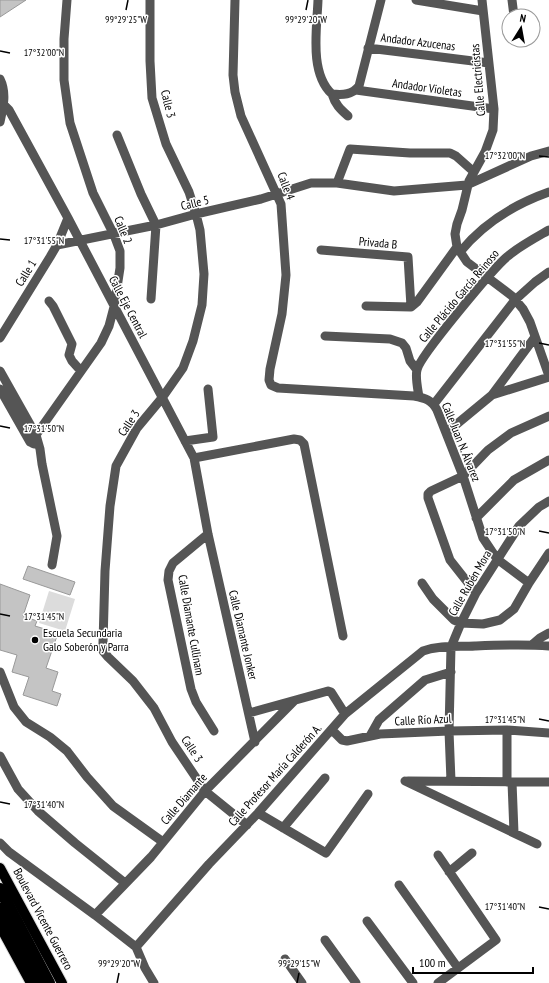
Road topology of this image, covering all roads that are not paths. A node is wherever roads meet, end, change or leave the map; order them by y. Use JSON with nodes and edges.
{"nodes":[{"id":1,"x":67,"y":0,"type":"edge"},
{"id":2,"x":150,"y":0,"type":"edge"},
{"id":3,"x":235,"y":0,"type":"edge"},
{"id":4,"x":318,"y":0,"type":"edge"},
{"id":5,"x":381,"y":0,"type":"edge"},
{"id":6,"x":416,"y":0,"type":"edge"},
{"id":7,"x":482,"y":0,"type":"edge"},
{"id":8,"x":483,"y":11,"type":"junction"},
{"id":9,"x":368,"y":48,"type":"junction"},
{"id":10,"x":489,"y":63,"type":"junction"},
{"id":11,"x":0,"y":80,"type":"edge"},
{"id":12,"x":356,"y":90,"type":"junction"},
{"id":13,"x":332,"y":94,"type":"junction"},
{"id":14,"x":2,"y":102,"type":"edge"},
{"id":15,"x":494,"y":109,"type":"junction"},
{"id":16,"x":348,"y":116,"type":"dead end"},
{"id":17,"x":0,"y":122,"type":"edge"},
{"id":18,"x":117,"y":135,"type":"dead end"},
{"id":19,"x":549,"y":151,"type":"edge"},
{"id":20,"x":474,"y":172,"type":"junction"},
{"id":21,"x":337,"y":183,"type":"junction"},
{"id":22,"x":467,"y":185,"type":"junction"},
{"id":23,"x":549,"y":192,"type":"edge"},
{"id":24,"x":278,"y":194,"type":"junction"},
{"id":25,"x":196,"y":214,"type":"junction"},
{"id":26,"x":68,"y":218,"type":"junction"},
{"id":27,"x":156,"y":226,"type":"junction"},
{"id":28,"x":549,"y":230,"type":"edge"},
{"id":29,"x":114,"y":235,"type":"junction"},
{"id":30,"x":80,"y":241,"type":"junction"},
{"id":31,"x":57,"y":245,"type":"junction"},
{"id":32,"x":321,"y":250,"type":"dead end"},
{"id":33,"x":458,"y":250,"type":"junction"},
{"id":34,"x":549,"y":272,"type":"edge"},
{"id":35,"x":488,"y":277,"type":"junction"},
{"id":36,"x":151,"y":299,"type":"dead end"},
{"id":37,"x":515,"y":300,"type":"junction"},
{"id":38,"x":49,"y":301,"type":"dead end"},
{"id":39,"x":366,"y":306,"type":"dead end"},
{"id":40,"x":411,"y":306,"type":"junction"},
{"id":41,"x":114,"y":307,"type":"junction"},
{"id":42,"x":325,"y":336,"type":"dead end"},
{"id":43,"x":535,"y":337,"type":"junction"},
{"id":44,"x":0,"y":338,"type":"edge"},
{"id":45,"x":417,"y":370,"type":"junction"},
{"id":46,"x":0,"y":371,"type":"edge"},
{"id":47,"x":81,"y":371,"type":"junction"},
{"id":48,"x":549,"y":376,"type":"edge"},
{"id":49,"x":272,"y":385,"type":"joint"},
{"id":50,"x":0,"y":389,"type":"edge"},
{"id":51,"x":208,"y":389,"type":"dead end"},
{"id":52,"x":492,"y":395,"type":"junction"},
{"id":53,"x":419,"y":397,"type":"junction"},
{"id":54,"x":162,"y":398,"type":"junction"},
{"id":55,"x":434,"y":404,"type":"junction"},
{"id":56,"x":549,"y":416,"type":"edge"},
{"id":57,"x":446,"y":433,"type":"junction"},
{"id":58,"x":33,"y":438,"type":"junction"},
{"id":59,"x":185,"y":441,"type":"junction"},
{"id":60,"x":194,"y":458,"type":"junction"},
{"id":61,"x":549,"y":460,"type":"edge"},
{"id":62,"x":463,"y":476,"type":"junction"},
{"id":63,"x":549,"y":501,"type":"edge"},
{"id":64,"x":476,"y":518,"type":"junction"},
{"id":65,"x":208,"y":534,"type":"junction"},
{"id":66,"x":549,"y":553,"type":"edge"},
{"id":67,"x":497,"y":559,"type":"junction"},
{"id":68,"x":52,"y":565,"type":"dead end"},
{"id":69,"x":422,"y":583,"type":"dead end"},
{"id":70,"x":529,"y":583,"type":"junction"},
{"id":71,"x":476,"y":593,"type":"junction"},
{"id":72,"x":461,"y":623,"type":"junction"},
{"id":73,"x":549,"y":633,"type":"edge"},
{"id":74,"x":343,"y":636,"type":"dead end"},
{"id":75,"x":533,"y":644,"type":"junction"},
{"id":76,"x":549,"y":646,"type":"edge"},
{"id":77,"x":451,"y":647,"type":"junction"},
{"id":78,"x":0,"y":672,"type":"edge"},
{"id":79,"x":451,"y":672,"type":"junction"},
{"id":80,"x":294,"y":701,"type":"junction"},
{"id":81,"x":249,"y":713,"type":"junction"},
{"id":82,"x":345,"y":714,"type":"junction"},
{"id":83,"x":214,"y":730,"type":"dead end"},
{"id":84,"x":332,"y":730,"type":"junction"},
{"id":85,"x":507,"y":730,"type":"junction"},
{"id":86,"x":449,"y":731,"type":"junction"},
{"id":87,"x":549,"y":733,"type":"edge"},
{"id":88,"x":370,"y":736,"type":"junction"},
{"id":89,"x":255,"y":742,"type":"junction"},
{"id":90,"x":0,"y":756,"type":"edge"},
{"id":91,"x":325,"y":778,"type":"dead end"},
{"id":92,"x":451,"y":781,"type":"junction"},
{"id":93,"x":510,"y":782,"type":"junction"},
{"id":94,"x":549,"y":782,"type":"edge"},
{"id":95,"x":206,"y":791,"type":"junction"},
{"id":96,"x":368,"y":794,"type":"dead end"},
{"id":97,"x":258,"y":813,"type":"junction"},
{"id":98,"x":247,"y":825,"type":"junction"},
{"id":99,"x":283,"y":828,"type":"junction"},
{"id":100,"x":514,"y":833,"type":"junction"},
{"id":101,"x":163,"y":842,"type":"junction"},
{"id":102,"x":0,"y":843,"type":"edge"},
{"id":103,"x":537,"y":844,"type":"dead end"},
{"id":104,"x":472,"y":853,"type":"dead end"},
{"id":105,"x":438,"y":855,"type":"dead end"},
{"id":106,"x":0,"y":868,"type":"edge"},
{"id":107,"x":449,"y":872,"type":"junction"},
{"id":108,"x":125,"y":884,"type":"junction"},
{"id":109,"x":399,"y":885,"type":"dead end"},
{"id":110,"x":0,"y":889,"type":"edge"},
{"id":111,"x":0,"y":909,"type":"edge"},
{"id":112,"x":95,"y":915,"type":"junction"},
{"id":113,"x":368,"y":921,"type":"dead end"},
{"id":114,"x":0,"y":926,"type":"edge"},
{"id":115,"x":325,"y":940,"type":"dead end"},
{"id":116,"x":136,"y":947,"type":"junction"},
{"id":117,"x":285,"y":959,"type":"dead end"},
{"id":118,"x":458,"y":968,"type":"junction"},
{"id":119,"x":31,"y":983,"type":"edge"},
{"id":120,"x":39,"y":983,"type":"edge"},
{"id":121,"x":49,"y":983,"type":"edge"},
{"id":122,"x":62,"y":983,"type":"edge"},
{"id":123,"x":154,"y":983,"type":"edge"},
{"id":124,"x":302,"y":983,"type":"edge"},
{"id":125,"x":356,"y":983,"type":"edge"},
{"id":126,"x":413,"y":983,"type":"edge"},
{"id":127,"x":438,"y":983,"type":"edge"}],
"edges":[{"from":1,"to":29,"type":"street","name":"Calle 2"},
{"from":2,"to":25,"type":"street","name":"Calle 3"},
{"from":3,"to":24,"type":"street","name":"Calle 4"},
{"from":4,"to":13,"type":"street"},
{"from":5,"to":9,"type":"street"},
{"from":6,"to":8,"type":"street"},
{"from":7,"to":8,"type":"street","name":"Calle Electricistas"},
{"from":8,"to":10,"type":"street","name":"Calle Electricistas"},
{"from":9,"to":10,"type":"street","name":"Andador Azucenas"},
{"from":9,"to":12,"type":"street"},
{"from":10,"to":15,"type":"street","name":"Calle Electricistas"},
{"from":11,"to":14,"type":"street"},
{"from":12,"to":13,"type":"street"},
{"from":12,"to":15,"type":"street","name":"Andador Violetas"},
{"from":13,"to":16,"type":"street"},
{"from":14,"to":17,"type":"street"},
{"from":14,"to":26,"type":"street","name":"Calle Eje Central"},
{"from":15,"to":20,"type":"street","name":"Calle Electricistas"},
{"from":18,"to":27,"type":"street"},
{"from":19,"to":22,"type":"street","name":"Calle 5"},
{"from":20,"to":21,"type":"street"},
{"from":20,"to":22,"type":"street","name":"Calle Electricistas"},
{"from":21,"to":22,"type":"street","name":"Calle 5"},
{"from":21,"to":24,"type":"street","name":"Calle 5"},
{"from":22,"to":33,"type":"street","name":"Calle Electricistas"},
{"from":23,"to":33,"type":"street"},
{"from":24,"to":25,"type":"street","name":"Calle 5"},
{"from":24,"to":49,"type":"street","name":"Calle 4"},
{"from":25,"to":27,"type":"street","name":"Calle 5"},
{"from":25,"to":54,"type":"street","name":"Calle 3"},
{"from":26,"to":30,"type":"street","name":"Calle Eje Central"},
{"from":26,"to":31,"type":"street","name":"Calle 1"},
{"from":27,"to":29,"type":"street","name":"Calle 5"},
{"from":27,"to":36,"type":"street"},
{"from":28,"to":35,"type":"street","name":"Calle Plácido García Reinoso"},
{"from":29,"to":30,"type":"street","name":"Calle 5"},
{"from":29,"to":41,"type":"street","name":"Calle 2"},
{"from":30,"to":31,"type":"street","name":"Calle 5"},
{"from":30,"to":41,"type":"street","name":"Calle Eje Central"},
{"from":31,"to":44,"type":"street","name":"Calle 1"},
{"from":32,"to":40,"type":"street","name":"Privada B"},
{"from":33,"to":35,"type":"street"},
{"from":33,"to":40,"type":"street"},
{"from":34,"to":37,"type":"street"},
{"from":35,"to":37,"type":"street"},
{"from":35,"to":45,"type":"street","name":"Calle Plácido García Reinoso"},
{"from":37,"to":43,"type":"street"},
{"from":37,"to":55,"type":"street"},
{"from":38,"to":47,"type":"street"},
{"from":39,"to":40,"type":"street"},
{"from":41,"to":47,"type":"street","name":"Calle 2"},
{"from":41,"to":54,"type":"street","name":"Calle Eje Central"},
{"from":42,"to":45,"type":"street"},
{"from":43,"to":48,"type":"street"},
{"from":43,"to":52,"type":"street"},
{"from":45,"to":53,"type":"street"},
{"from":46,"to":58,"type":"street"},
{"from":47,"to":58,"type":"street","name":"Calle 2"},
{"from":48,"to":52,"type":"street"},
{"from":49,"to":53,"type":"street","name":"Calle Juan N. Álvarez"},
{"from":50,"to":58,"type":"street"},
{"from":51,"to":59,"type":"street"},
{"from":52,"to":57,"type":"street"},
{"from":53,"to":55,"type":"street","name":"Calle Juan N. Álvarez"},
{"from":54,"to":59,"type":"street","name":"Calle Eje Central"},
{"from":54,"to":95,"type":"street","name":"Calle 3"},
{"from":55,"to":57,"type":"street","name":"Calle Juan N. Álvarez"},
{"from":56,"to":62,"type":"street"},
{"from":57,"to":62,"type":"street","name":"Calle Juan N. Álvarez"},
{"from":58,"to":68,"type":"street"},
{"from":59,"to":60,"type":"street","name":"Calle Eje Central"},
{"from":60,"to":65,"type":"street","name":"Calle Eje Central"},
{"from":60,"to":74,"type":"street"},
{"from":61,"to":64,"type":"street"},
{"from":62,"to":64,"type":"street","name":"Calle Juan N. Álvarez"},
{"from":62,"to":71,"type":"street"},
{"from":63,"to":67,"type":"street","name":"Calle Rubén Mora"},
{"from":64,"to":67,"type":"street","name":"Calle Juan N. Álvarez"},
{"from":65,"to":81,"type":"street","name":"Calle Diamante Jonker"},
{"from":65,"to":83,"type":"street","name":"Calle Diamante Cullinam"},
{"from":66,"to":70,"type":"street"},
{"from":67,"to":70,"type":"street","name":"Calle Juan N. Álvarez"},
{"from":67,"to":71,"type":"street","name":"Calle Rubén Mora"},
{"from":69,"to":72,"type":"street"},
{"from":70,"to":72,"type":"street"},
{"from":71,"to":72,"type":"street","name":"Calle Rubén Mora"},
{"from":72,"to":77,"type":"street","name":"Calle Rubén Mora"},
{"from":73,"to":75,"type":"street"},
{"from":75,"to":76,"type":"street","name":"Calle Profesor María Calderón A."},
{"from":75,"to":77,"type":"street","name":"Calle Profesor María Calderón A."},
{"from":77,"to":79,"type":"street"},
{"from":77,"to":82,"type":"street","name":"Calle Profesor María Calderón A."},
{"from":78,"to":101,"type":"street"},
{"from":79,"to":86,"type":"street"},
{"from":79,"to":88,"type":"street","name":"Calle Río Azul"},
{"from":80,"to":81,"type":"street"},
{"from":80,"to":82,"type":"street"},
{"from":80,"to":89,"type":"street","name":"Calle Diamante"},
{"from":81,"to":89,"type":"street","name":"Calle Diamante Jonker"},
{"from":82,"to":84,"type":"street","name":"Calle Profesor María Calderón A."},
{"from":84,"to":88,"type":"street","name":"Calle Río Azul"},
{"from":84,"to":97,"type":"street","name":"Calle Profesor María Calderón A."},
{"from":85,"to":86,"type":"street","name":"Calle Río Azul"},
{"from":85,"to":87,"type":"street","name":"Calle Río Azul"},
{"from":85,"to":93,"type":"street"},
{"from":86,"to":88,"type":"street","name":"Calle Río Azul"},
{"from":86,"to":92,"type":"street"},
{"from":89,"to":95,"type":"street","name":"Calle Diamante"},
{"from":90,"to":108,"type":"street"},
{"from":91,"to":99,"type":"street"},
{"from":92,"to":93,"type":"street"},
{"from":92,"to":100,"type":"street"},
{"from":93,"to":94,"type":"street"},
{"from":93,"to":100,"type":"street"},
{"from":95,"to":98,"type":"street","name":"Calle 3"},
{"from":95,"to":101,"type":"street","name":"Calle Diamante"},
{"from":96,"to":99,"type":"street"},
{"from":97,"to":98,"type":"street","name":"Calle Profesor María Calderón A."},
{"from":97,"to":99,"type":"street"},
{"from":98,"to":116,"type":"street","name":"Calle Profesor María Calderón A."},
{"from":100,"to":103,"type":"street"},
{"from":101,"to":108,"type":"street","name":"Calle Diamante"},
{"from":102,"to":112,"type":"street"},
{"from":104,"to":107,"type":"street"},
{"from":105,"to":107,"type":"street"},
{"from":106,"to":122,"type":"main road","name":"Boulevard Vicente Guerrero"},
{"from":107,"to":118,"type":"street"},
{"from":108,"to":112,"type":"street","name":"Calle Diamante"},
{"from":109,"to":118,"type":"street"},
{"from":110,"to":121,"type":"highway","name":"Boulevard Vicente Guerrero"},
{"from":111,"to":120,"type":"highway"},
{"from":112,"to":116,"type":"street"},
{"from":113,"to":126,"type":"street"},
{"from":114,"to":119,"type":"main road"},
{"from":115,"to":125,"type":"street"},
{"from":116,"to":123,"type":"street"},
{"from":117,"to":124,"type":"street"},
{"from":118,"to":127,"type":"street"}]}
